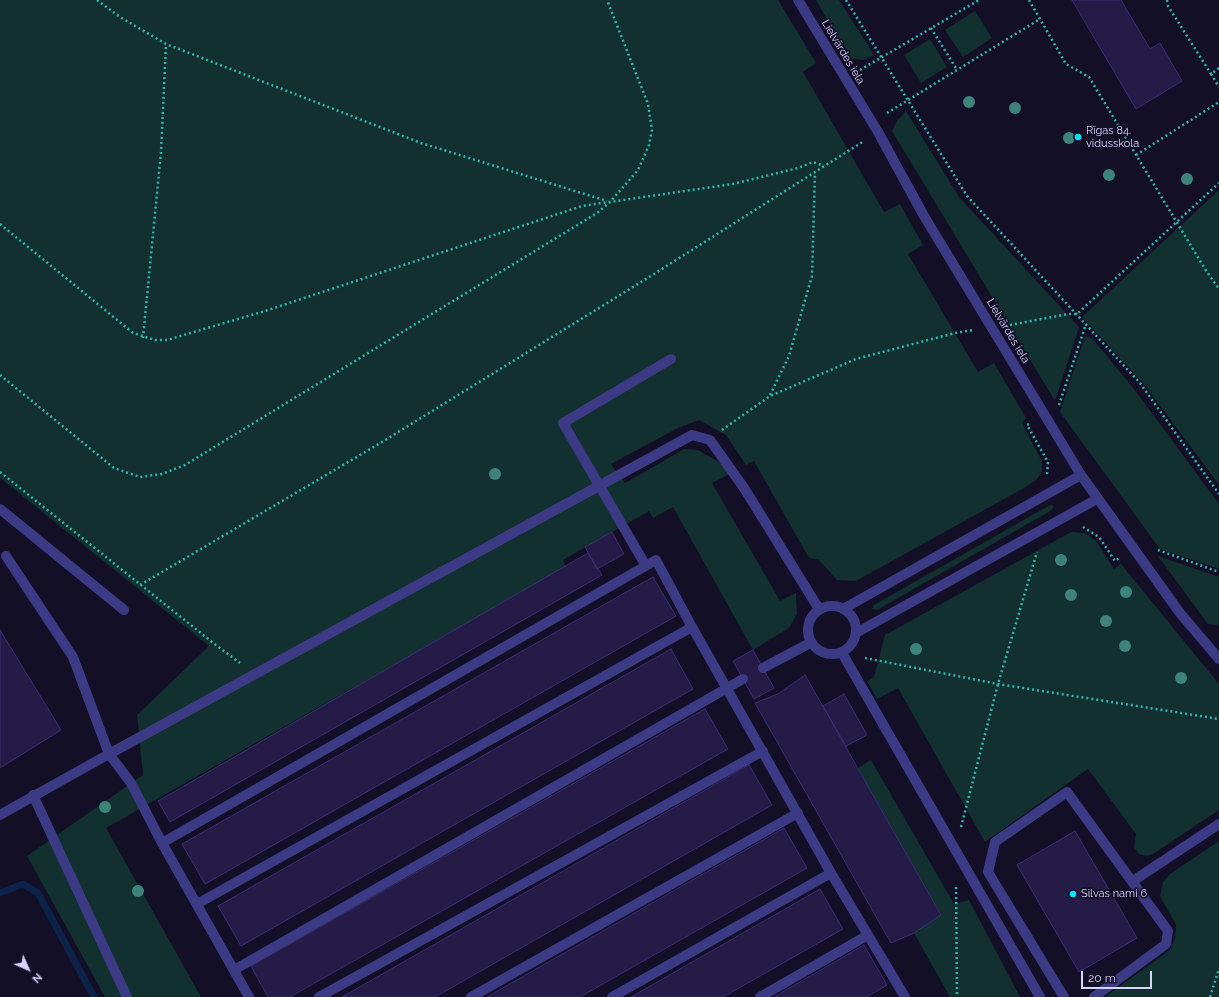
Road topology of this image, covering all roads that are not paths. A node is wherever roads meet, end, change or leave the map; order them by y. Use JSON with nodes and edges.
{"nodes":[{"id":1,"x":798,"y":0,"type":"edge"},
{"id":2,"x":671,"y":359,"type":"dead end"},
{"id":3,"x":1081,"y":475,"type":"junction"},
{"id":4,"x":598,"y":486,"type":"junction"},
{"id":5,"x":1097,"y":499,"type":"junction"},
{"id":6,"x":0,"y":509,"type":"edge"},
{"id":7,"x":6,"y":556,"type":"dead end"},
{"id":8,"x":646,"y":566,"type":"junction"},
{"id":9,"x":819,"y":609,"type":"junction"},
{"id":10,"x":843,"y":609,"type":"junction"},
{"id":11,"x":124,"y":610,"type":"dead end"},
{"id":12,"x":692,"y":627,"type":"junction"},
{"id":13,"x":856,"y":633,"type":"junction"},
{"id":14,"x":810,"y":643,"type":"junction"},
{"id":15,"x":842,"y":653,"type":"junction"},
{"id":16,"x":1218,"y":657,"type":"edge"},
{"id":17,"x":763,"y":668,"type":"dead end"},
{"id":18,"x":743,"y":679,"type":"dead end"},
{"id":19,"x":727,"y":688,"type":"junction"},
{"id":20,"x":763,"y":751,"type":"junction"},
{"id":21,"x":109,"y":754,"type":"junction"},
{"id":22,"x":33,"y":795,"type":"junction"},
{"id":23,"x":798,"y":813,"type":"junction"},
{"id":24,"x":0,"y":815,"type":"edge"},
{"id":25,"x":1219,"y":824,"type":"edge"},
{"id":26,"x":162,"y":843,"type":"junction"},
{"id":27,"x":831,"y":873,"type":"junction"},
{"id":28,"x":1133,"y":881,"type":"junction"},
{"id":29,"x":197,"y":904,"type":"junction"},
{"id":30,"x":868,"y":935,"type":"junction"},
{"id":31,"x":234,"y":970,"type":"junction"},
{"id":32,"x":127,"y":997,"type":"edge"},
{"id":33,"x":249,"y":997,"type":"edge"},
{"id":34,"x":319,"y":997,"type":"edge"},
{"id":35,"x":471,"y":997,"type":"edge"},
{"id":36,"x":612,"y":997,"type":"edge"},
{"id":37,"x":760,"y":997,"type":"edge"},
{"id":38,"x":905,"y":997,"type":"edge"},
{"id":39,"x":1040,"y":997,"type":"edge"},
{"id":40,"x":1064,"y":997,"type":"edge"},
{"id":41,"x":1094,"y":997,"type":"edge"}],
"edges":[{"from":1,"to":3,"type":"street","name":"Lielvārdes iela"},
{"from":2,"to":4,"type":"street"},
{"from":3,"to":5,"type":"street","name":"Lielvārdes iela"},
{"from":3,"to":10,"type":"street"},
{"from":4,"to":8,"type":"street"},
{"from":4,"to":9,"type":"street"},
{"from":4,"to":21,"type":"street"},
{"from":5,"to":13,"type":"street"},
{"from":5,"to":16,"type":"street","name":"Lielvārdes iela"},
{"from":6,"to":11,"type":"street"},
{"from":7,"to":21,"type":"street"},
{"from":8,"to":12,"type":"street"},
{"from":8,"to":26,"type":"street"},
{"from":9,"to":10,"type":"street"},
{"from":9,"to":14,"type":"street"},
{"from":10,"to":13,"type":"street"},
{"from":12,"to":19,"type":"street"},
{"from":12,"to":29,"type":"street"},
{"from":13,"to":15,"type":"street"},
{"from":14,"to":15,"type":"street"},
{"from":14,"to":17,"type":"street"},
{"from":15,"to":39,"type":"street"},
{"from":18,"to":19,"type":"street"},
{"from":19,"to":20,"type":"street"},
{"from":19,"to":31,"type":"street"},
{"from":20,"to":23,"type":"street"},
{"from":20,"to":34,"type":"street"},
{"from":21,"to":22,"type":"street"},
{"from":21,"to":26,"type":"street"},
{"from":22,"to":24,"type":"street"},
{"from":22,"to":32,"type":"street"},
{"from":23,"to":27,"type":"street"},
{"from":23,"to":35,"type":"street"},
{"from":25,"to":28,"type":"street"},
{"from":26,"to":29,"type":"street"},
{"from":27,"to":30,"type":"street"},
{"from":27,"to":36,"type":"street"},
{"from":28,"to":40,"type":"street"},
{"from":28,"to":41,"type":"street"},
{"from":29,"to":31,"type":"street"},
{"from":30,"to":37,"type":"street"},
{"from":30,"to":38,"type":"street"},
{"from":31,"to":33,"type":"street"}]}
